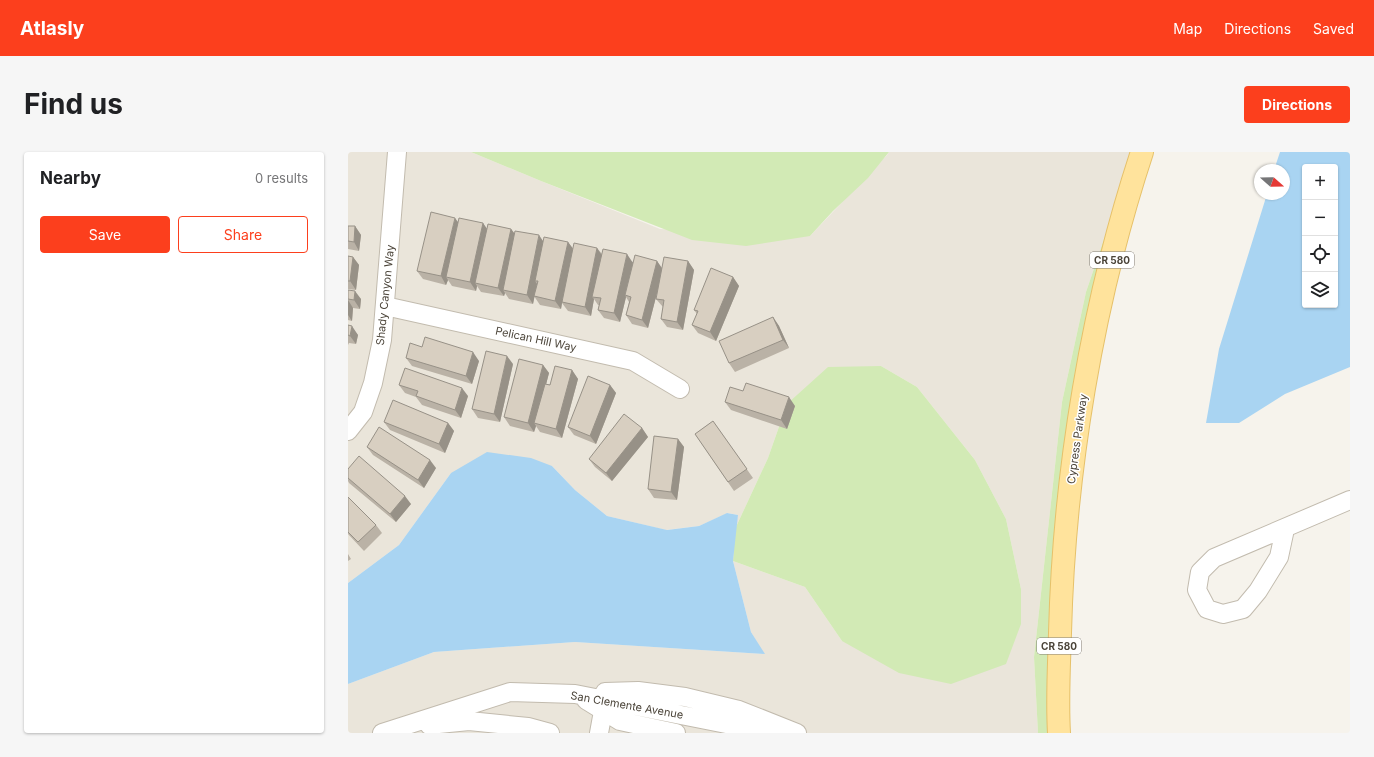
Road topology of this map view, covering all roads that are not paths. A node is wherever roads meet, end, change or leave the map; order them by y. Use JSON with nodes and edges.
{"nodes":[{"id":1,"x":397,"y":152,"type":"edge"},
{"id":2,"x":1142,"y":152,"type":"edge"},
{"id":3,"x":385,"y":306,"type":"junction"},
{"id":4,"x":680,"y":389,"type":"dead end"},
{"id":5,"x":348,"y":431,"type":"edge"},
{"id":6,"x":1350,"y":500,"type":"edge"},
{"id":7,"x":1285,"y":529,"type":"junction"},
{"id":8,"x":574,"y":694,"type":"junction"},
{"id":9,"x":603,"y":711,"type":"junction"},
{"id":10,"x":386,"y":731,"type":"edge"},
{"id":11,"x":550,"y":733,"type":"edge"},
{"id":12,"x":600,"y":733,"type":"edge"},
{"id":13,"x":676,"y":733,"type":"edge"},
{"id":14,"x":772,"y":733,"type":"edge"},
{"id":15,"x":797,"y":733,"type":"edge"},
{"id":16,"x":1059,"y":733,"type":"edge"}],
"edges":[{"from":1,"to":3,"type":"street","name":"Shady Canyon Way"},
{"from":2,"to":16,"type":"main road","name":"Cypress Parkway","number":"CR 580"},
{"from":3,"to":4,"type":"street","name":"Pelican Hill Way"},
{"from":3,"to":5,"type":"street","name":"Shady Canyon Way"},
{"from":6,"to":7,"type":"street"},
{"from":7,"to":7,"type":"street"},
{"from":8,"to":9,"type":"street"},
{"from":8,"to":10,"type":"street","name":"San Clemente Avenue"},
{"from":8,"to":14,"type":"street","name":"San Clemente Avenue"},
{"from":8,"to":15,"type":"street"},
{"from":9,"to":12,"type":"street"},
{"from":9,"to":13,"type":"street"},
{"from":10,"to":11,"type":"street","name":"San Clemente Avenue"}]}
